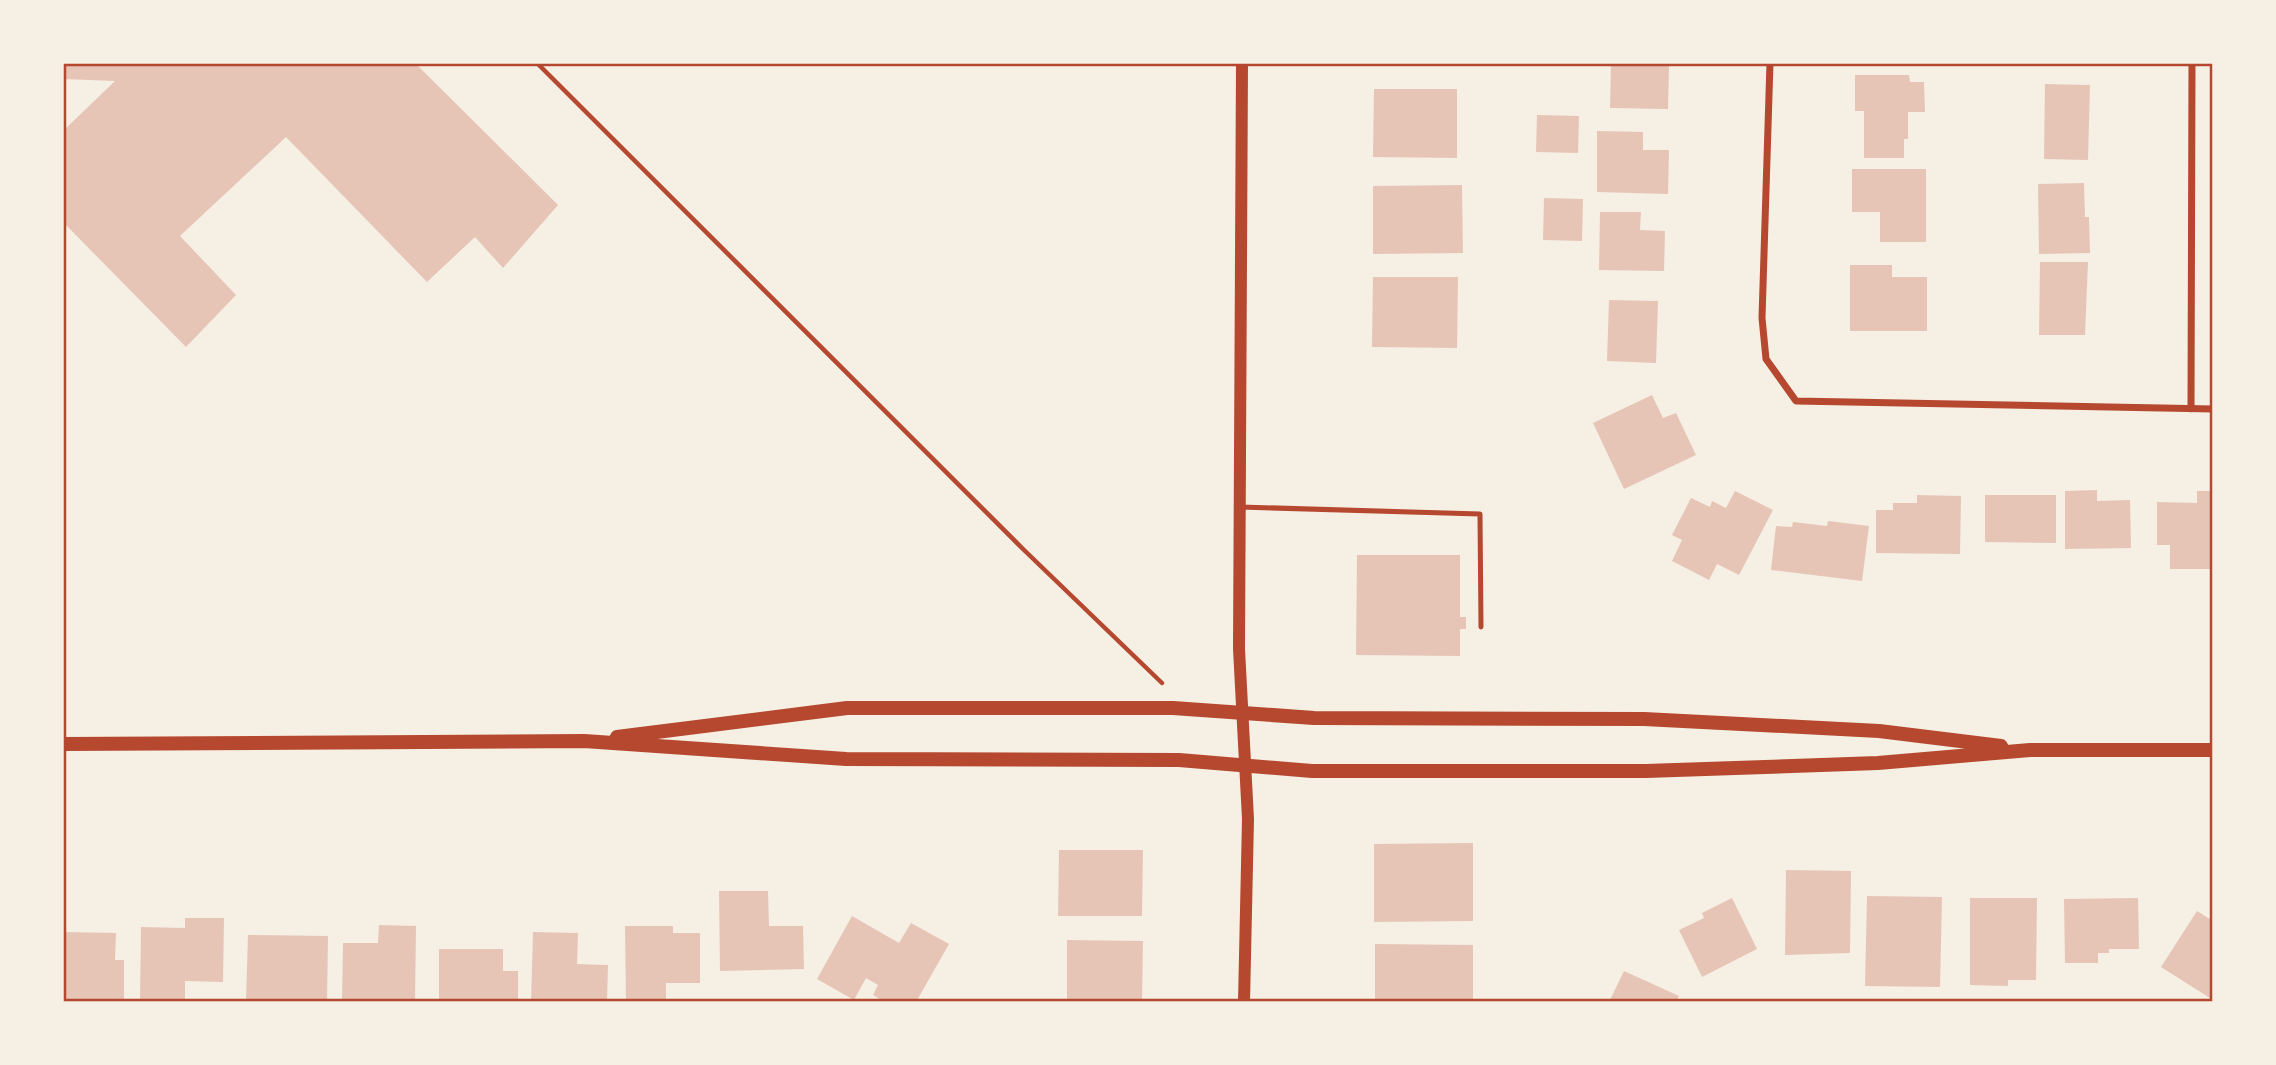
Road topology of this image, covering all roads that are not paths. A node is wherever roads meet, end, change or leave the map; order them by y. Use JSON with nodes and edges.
{"nodes":[{"id":1,"x":1242,"y":63,"type":"edge"},
{"id":2,"x":1770,"y":63,"type":"edge"},
{"id":3,"x":2192,"y":63,"type":"edge"},
{"id":4,"x":2191,"y":409,"type":"junction"},
{"id":5,"x":2213,"y":409,"type":"edge"},
{"id":6,"x":1240,"y":507,"type":"junction"},
{"id":7,"x":1481,"y":627,"type":"dead end"},
{"id":8,"x":1242,"y":713,"type":"junction"},
{"id":9,"x":584,"y":741,"type":"junction"},
{"id":10,"x":63,"y":744,"type":"edge"},
{"id":11,"x":2030,"y":750,"type":"junction"},
{"id":12,"x":2213,"y":750,"type":"edge"},
{"id":13,"x":1245,"y":765,"type":"junction"},
{"id":14,"x":1244,"y":1002,"type":"edge"}],
"edges":[{"from":1,"to":6,"type":"street"},
{"from":2,"to":4,"type":"street"},
{"from":3,"to":4,"type":"street"},
{"from":4,"to":5,"type":"street"},
{"from":6,"to":7,"type":"lane"},
{"from":6,"to":8,"type":"street"},
{"from":8,"to":9,"type":"main road"},
{"from":8,"to":11,"type":"main road"},
{"from":8,"to":13,"type":"street"},
{"from":9,"to":10,"type":"main road"},
{"from":9,"to":13,"type":"main road"},
{"from":11,"to":12,"type":"main road"},
{"from":11,"to":13,"type":"main road"},
{"from":13,"to":14,"type":"street"}]}
